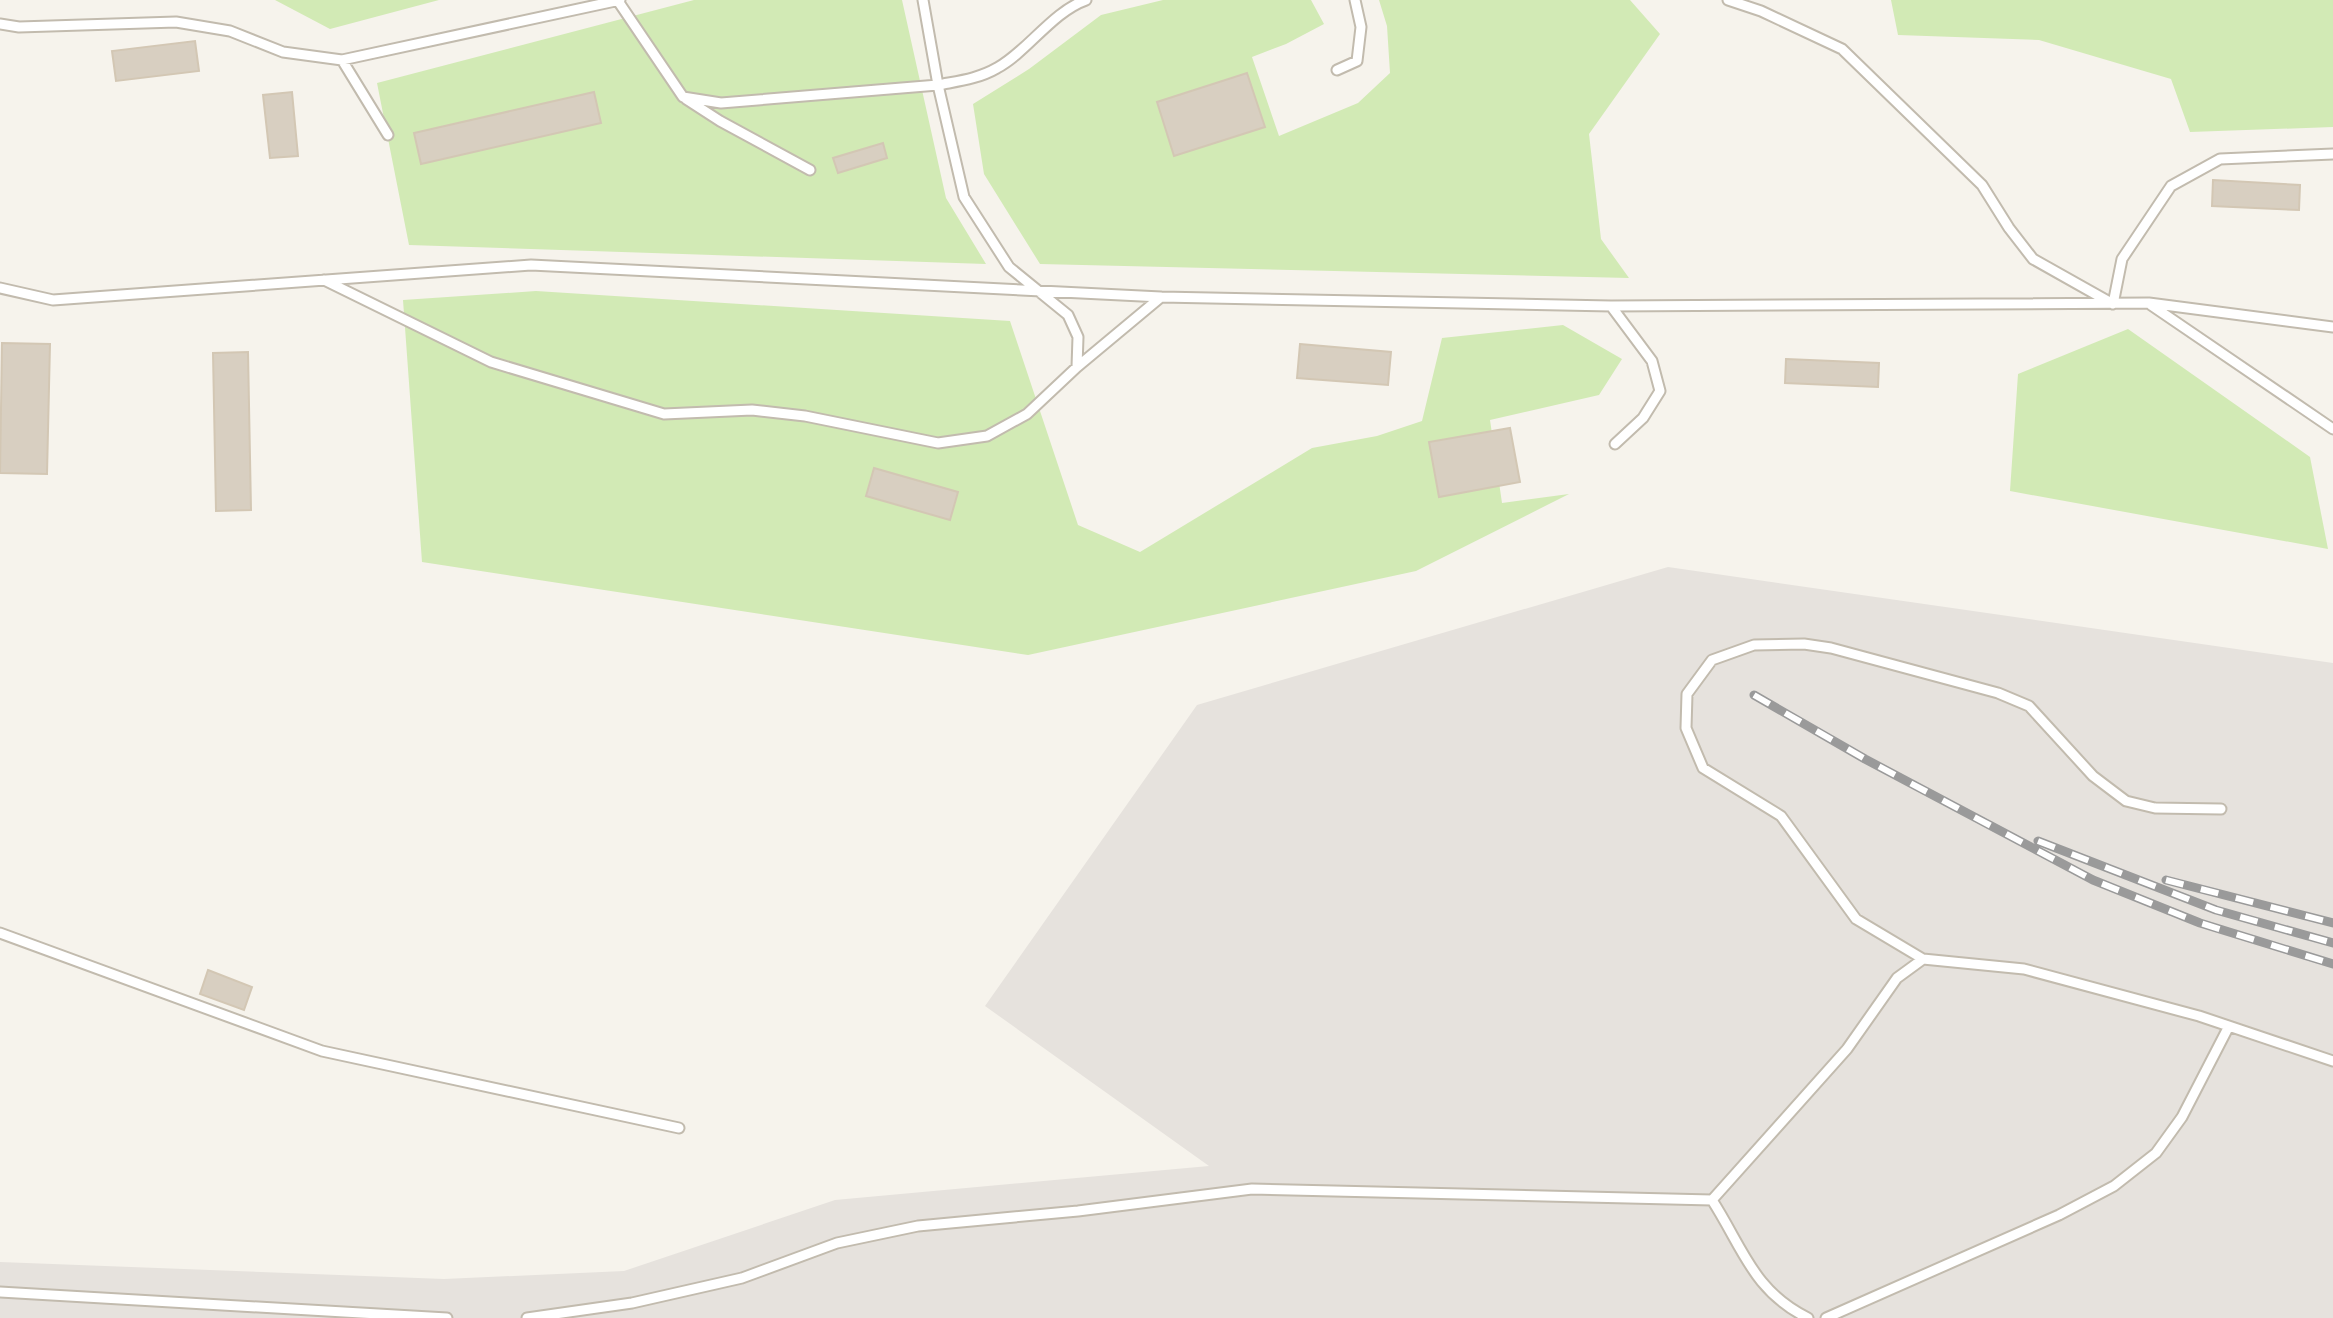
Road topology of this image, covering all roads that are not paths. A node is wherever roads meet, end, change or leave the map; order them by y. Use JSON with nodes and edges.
{"nodes":[{"id":1,"x":619,"y":0,"type":"edge"},
{"id":2,"x":923,"y":0,"type":"edge"},
{"id":3,"x":1086,"y":0,"type":"edge"},
{"id":4,"x":1355,"y":0,"type":"edge"},
{"id":5,"x":1728,"y":0,"type":"edge"},
{"id":6,"x":0,"y":24,"type":"edge"},
{"id":7,"x":342,"y":60,"type":"junction"},
{"id":8,"x":1337,"y":70,"type":"dead end"},
{"id":9,"x":938,"y":85,"type":"junction"},
{"id":10,"x":683,"y":97,"type":"junction"},
{"id":11,"x":388,"y":135,"type":"dead end"},
{"id":12,"x":2333,"y":154,"type":"edge"},
{"id":13,"x":810,"y":170,"type":"dead end"},
{"id":14,"x":322,"y":279,"type":"junction"},
{"id":15,"x":0,"y":288,"type":"edge"},
{"id":16,"x":1037,"y":292,"type":"junction"},
{"id":17,"x":1161,"y":297,"type":"junction"},
{"id":18,"x":2149,"y":303,"type":"junction"},
{"id":19,"x":2113,"y":304,"type":"junction"},
{"id":20,"x":1611,"y":306,"type":"junction"},
{"id":21,"x":2333,"y":327,"type":"edge"},
{"id":22,"x":1077,"y":367,"type":"junction"},
{"id":23,"x":2333,"y":429,"type":"edge"},
{"id":24,"x":1615,"y":444,"type":"dead end"},
{"id":25,"x":2221,"y":809,"type":"dead end"},
{"id":26,"x":0,"y":933,"type":"edge"},
{"id":27,"x":1923,"y":959,"type":"junction"},
{"id":28,"x":2229,"y":1026,"type":"junction"},
{"id":29,"x":2333,"y":1061,"type":"edge"},
{"id":30,"x":679,"y":1128,"type":"dead end"},
{"id":31,"x":1712,"y":1200,"type":"junction"},
{"id":32,"x":0,"y":1292,"type":"edge"},
{"id":33,"x":447,"y":1318,"type":"edge"},
{"id":34,"x":527,"y":1318,"type":"edge"},
{"id":35,"x":1808,"y":1318,"type":"edge"},
{"id":36,"x":1826,"y":1318,"type":"edge"}],
"edges":[{"from":1,"to":7,"type":"lane"},
{"from":1,"to":10,"type":"lane"},
{"from":2,"to":9,"type":"lane"},
{"from":3,"to":9,"type":"lane"},
{"from":4,"to":8,"type":"lane"},
{"from":5,"to":19,"type":"lane"},
{"from":6,"to":7,"type":"lane"},
{"from":7,"to":11,"type":"lane"},
{"from":9,"to":10,"type":"lane"},
{"from":9,"to":16,"type":"lane"},
{"from":10,"to":13,"type":"lane"},
{"from":12,"to":19,"type":"lane"},
{"from":14,"to":15,"type":"lane"},
{"from":14,"to":16,"type":"lane"},
{"from":14,"to":22,"type":"lane"},
{"from":16,"to":17,"type":"lane"},
{"from":16,"to":22,"type":"lane"},
{"from":17,"to":20,"type":"lane"},
{"from":17,"to":22,"type":"lane"},
{"from":18,"to":19,"type":"lane"},
{"from":18,"to":21,"type":"lane"},
{"from":18,"to":23,"type":"lane"},
{"from":19,"to":20,"type":"lane"},
{"from":20,"to":24,"type":"lane"},
{"from":25,"to":27,"type":"lane"},
{"from":26,"to":30,"type":"lane"},
{"from":27,"to":28,"type":"lane"},
{"from":27,"to":31,"type":"lane"},
{"from":28,"to":29,"type":"lane"},
{"from":28,"to":36,"type":"lane"},
{"from":31,"to":34,"type":"lane"},
{"from":31,"to":35,"type":"lane"},
{"from":32,"to":33,"type":"lane"}]}
